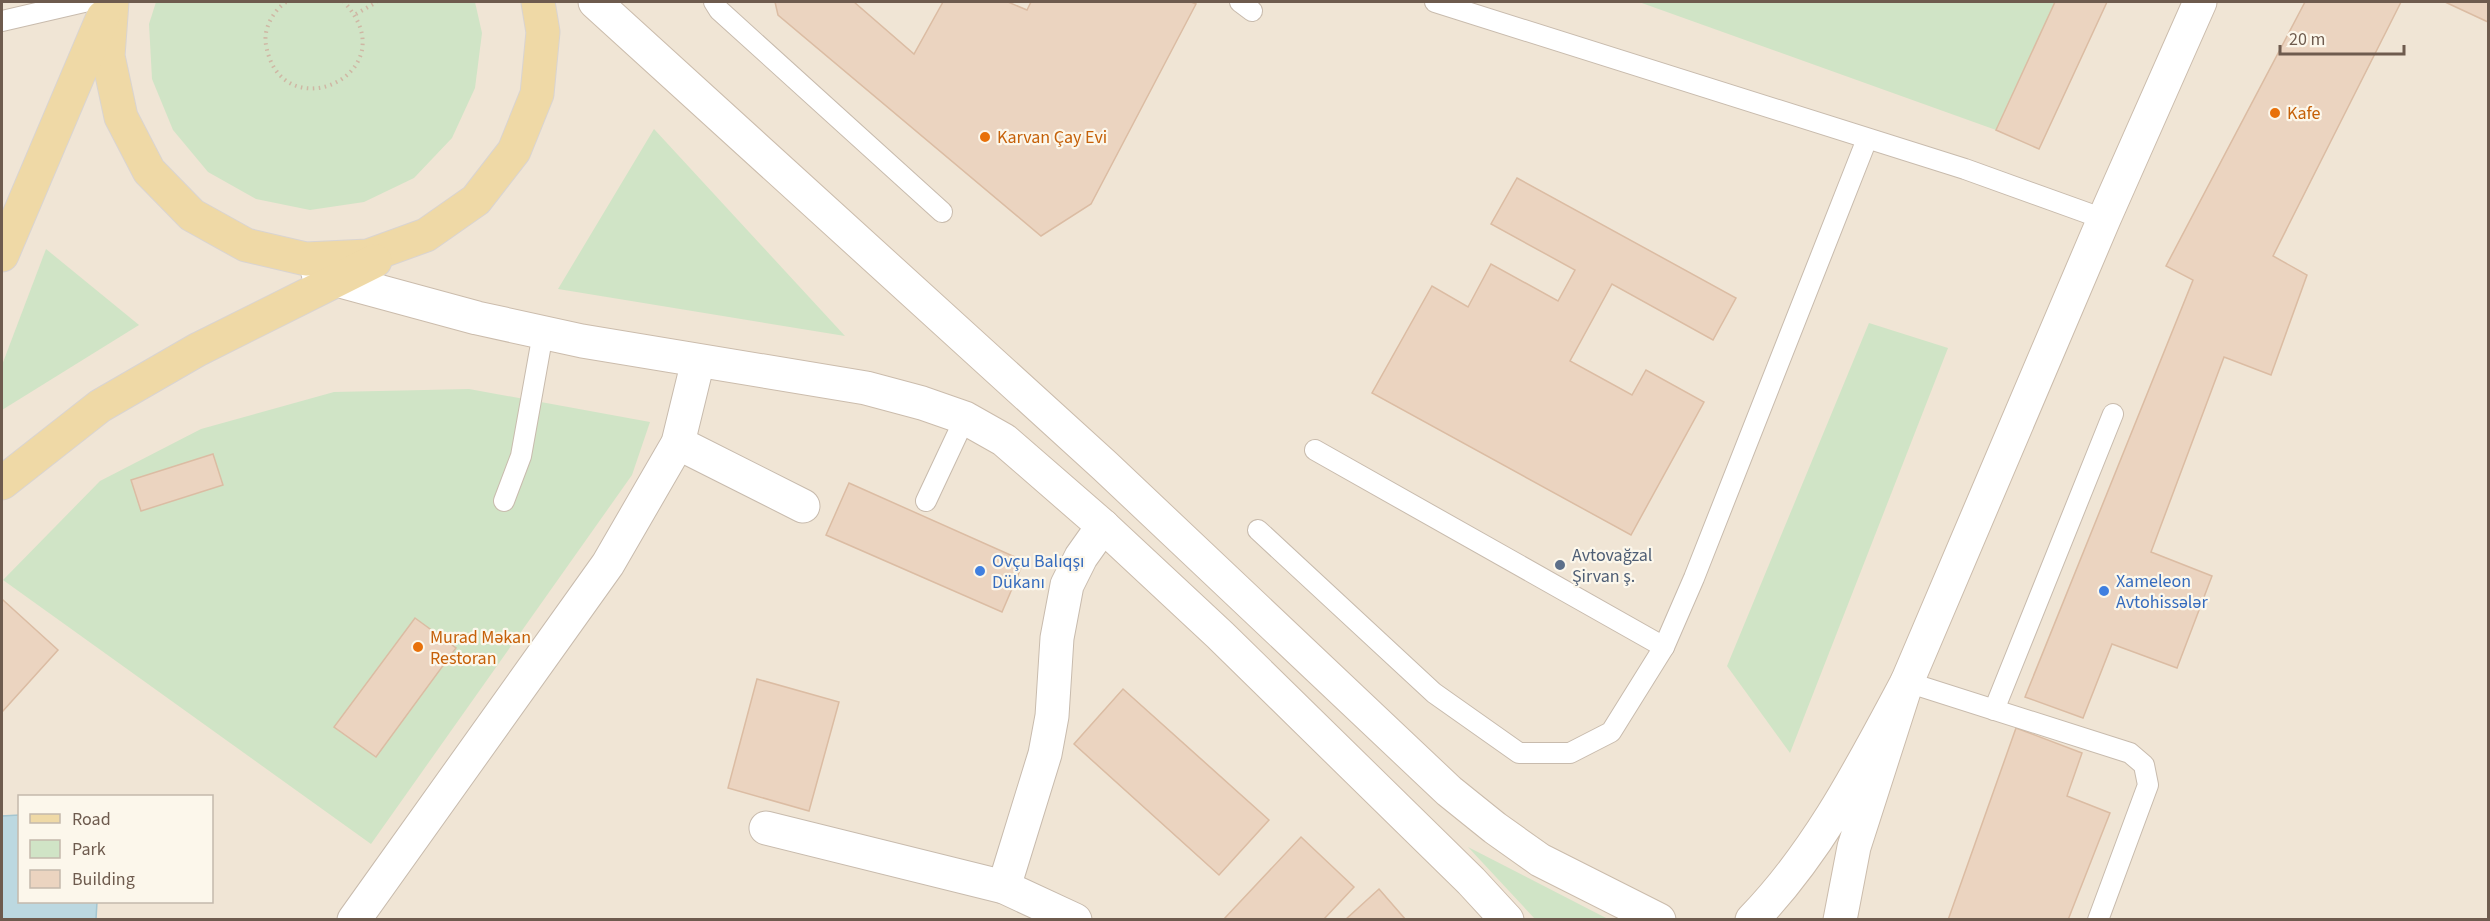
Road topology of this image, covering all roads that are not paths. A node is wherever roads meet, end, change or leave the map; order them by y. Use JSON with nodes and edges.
{"nodes":[{"id":1,"x":84,"y":2,"type":"edge"},
{"id":2,"x":111,"y":2,"type":"edge"},
{"id":3,"x":595,"y":2,"type":"edge"},
{"id":4,"x":714,"y":2,"type":"edge"},
{"id":5,"x":1435,"y":2,"type":"edge"},
{"id":6,"x":2200,"y":2,"type":"edge"},
{"id":7,"x":542,"y":12,"type":"edge"},
{"id":8,"x":2,"y":21,"type":"edge"},
{"id":9,"x":1867,"y":139,"type":"junction"},
{"id":10,"x":942,"y":212,"type":"dead end"},
{"id":11,"x":2104,"y":219,"type":"junction"},
{"id":12,"x":426,"y":235,"type":"junction"},
{"id":13,"x":246,"y":246,"type":"junction"},
{"id":14,"x":2,"y":255,"type":"edge"},
{"id":15,"x":337,"y":280,"type":"junction"},
{"id":16,"x":543,"y":333,"type":"junction"},
{"id":17,"x":698,"y":361,"type":"junction"},
{"id":18,"x":2113,"y":414,"type":"dead end"},
{"id":19,"x":965,"y":418,"type":"junction"},
{"id":20,"x":678,"y":443,"type":"junction"},
{"id":21,"x":1315,"y":450,"type":"dead end"},
{"id":22,"x":2,"y":483,"type":"edge"},
{"id":23,"x":504,"y":501,"type":"dead end"},
{"id":24,"x":926,"y":501,"type":"dead end"},
{"id":25,"x":802,"y":506,"type":"dead end"},
{"id":26,"x":1103,"y":526,"type":"junction"},
{"id":27,"x":1258,"y":530,"type":"dead end"},
{"id":28,"x":1664,"y":647,"type":"junction"},
{"id":29,"x":1907,"y":682,"type":"junction"},
{"id":30,"x":1994,"y":710,"type":"junction"},
{"id":31,"x":766,"y":828,"type":"dead end"},
{"id":32,"x":1004,"y":887,"type":"junction"},
{"id":33,"x":354,"y":920,"type":"edge"},
{"id":34,"x":1075,"y":920,"type":"edge"},
{"id":35,"x":1507,"y":920,"type":"edge"},
{"id":36,"x":1659,"y":920,"type":"edge"},
{"id":37,"x":1752,"y":920,"type":"edge"},
{"id":38,"x":1840,"y":920,"type":"edge"},
{"id":39,"x":2098,"y":920,"type":"edge"}],
"edges":[{"from":1,"to":8,"type":"lane"},
{"from":2,"to":13,"type":"main road"},
{"from":2,"to":14,"type":"main road"},
{"from":3,"to":36,"type":"main road"},
{"from":4,"to":10,"type":"lane"},
{"from":5,"to":9,"type":"lane"},
{"from":6,"to":11,"type":"main road"},
{"from":7,"to":12,"type":"main road"},
{"from":9,"to":11,"type":"lane"},
{"from":9,"to":28,"type":"lane"},
{"from":11,"to":29,"type":"main road"},
{"from":12,"to":13,"type":"main road"},
{"from":12,"to":15,"type":"main road"},
{"from":13,"to":15,"type":"main road"},
{"from":15,"to":16,"type":"main road"},
{"from":15,"to":22,"type":"main road"},
{"from":16,"to":17,"type":"main road"},
{"from":16,"to":23,"type":"lane"},
{"from":17,"to":19,"type":"main road"},
{"from":17,"to":20,"type":"main road"},
{"from":18,"to":30,"type":"lane"},
{"from":19,"to":24,"type":"lane"},
{"from":19,"to":26,"type":"main road"},
{"from":20,"to":25,"type":"main road"},
{"from":20,"to":33,"type":"main road"},
{"from":21,"to":28,"type":"lane"},
{"from":26,"to":32,"type":"main road"},
{"from":26,"to":35,"type":"main road"},
{"from":27,"to":28,"type":"lane"},
{"from":29,"to":30,"type":"lane"},
{"from":29,"to":37,"type":"main road"},
{"from":29,"to":38,"type":"main road"},
{"from":30,"to":39,"type":"lane"},
{"from":31,"to":32,"type":"main road"},
{"from":32,"to":34,"type":"main road"}]}
